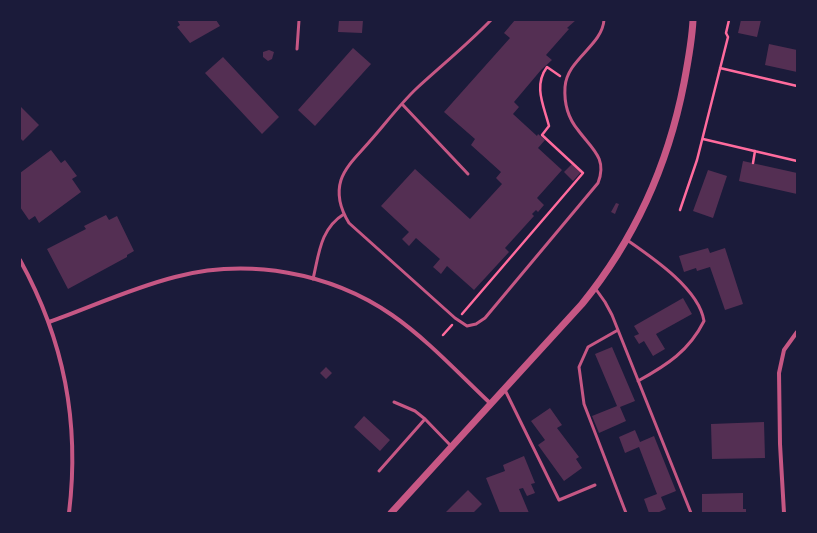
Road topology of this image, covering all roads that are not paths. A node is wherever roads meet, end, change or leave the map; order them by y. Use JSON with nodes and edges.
{"nodes":[{"id":1,"x":299,"y":20,"type":"edge"},
{"id":2,"x":491,"y":20,"type":"edge"},
{"id":3,"x":604,"y":20,"type":"edge"},
{"id":4,"x":693,"y":20,"type":"edge"},
{"id":5,"x":697,"y":20,"type":"edge"},
{"id":6,"x":692,"y":34,"type":"junction"},
{"id":7,"x":297,"y":49,"type":"dead end"},
{"id":8,"x":402,"y":104,"type":"junction"},
{"id":9,"x":468,"y":174,"type":"dead end"},
{"id":10,"x":344,"y":214,"type":"junction"},
{"id":11,"x":627,"y":240,"type":"junction"},
{"id":12,"x":20,"y":260,"type":"edge"},
{"id":13,"x":313,"y":279,"type":"junction"},
{"id":14,"x":595,"y":288,"type":"junction"},
{"id":15,"x":49,"y":322,"type":"junction"},
{"id":16,"x":618,"y":330,"type":"junction"},
{"id":17,"x":797,"y":332,"type":"edge"},
{"id":18,"x":638,"y":381,"type":"junction"},
{"id":19,"x":505,"y":390,"type":"junction"},
{"id":20,"x":394,"y":402,"type":"dead end"},
{"id":21,"x":492,"y":404,"type":"junction"},
{"id":22,"x":426,"y":419,"type":"junction"},
{"id":23,"x":452,"y":447,"type":"junction"},
{"id":24,"x":380,"y":472,"type":"dead end"},
{"id":25,"x":595,"y":485,"type":"dead end"},
{"id":26,"x":69,"y":513,"type":"edge"},
{"id":27,"x":391,"y":513,"type":"edge"},
{"id":28,"x":626,"y":513,"type":"edge"},
{"id":29,"x":691,"y":513,"type":"edge"},
{"id":30,"x":784,"y":513,"type":"edge"}],
"edges":[{"from":1,"to":7,"type":"lane"},
{"from":2,"to":8,"type":"lane"},
{"from":3,"to":10,"type":"lane"},
{"from":4,"to":6,"type":"street"},
{"from":5,"to":6,"type":"street"},
{"from":6,"to":11,"type":"street"},
{"from":8,"to":9,"type":"lane"},
{"from":8,"to":10,"type":"lane"},
{"from":10,"to":13,"type":"lane"},
{"from":11,"to":14,"type":"street"},
{"from":11,"to":18,"type":"lane"},
{"from":12,"to":15,"type":"street"},
{"from":13,"to":15,"type":"street"},
{"from":13,"to":21,"type":"street"},
{"from":14,"to":16,"type":"lane"},
{"from":14,"to":19,"type":"street"},
{"from":15,"to":26,"type":"street"},
{"from":16,"to":18,"type":"lane"},
{"from":16,"to":28,"type":"lane"},
{"from":17,"to":30,"type":"street"},
{"from":18,"to":29,"type":"lane"},
{"from":19,"to":21,"type":"street"},
{"from":19,"to":25,"type":"lane"},
{"from":20,"to":22,"type":"lane"},
{"from":21,"to":23,"type":"street"},
{"from":22,"to":23,"type":"lane"},
{"from":22,"to":24,"type":"lane"},
{"from":23,"to":27,"type":"street"}]}
